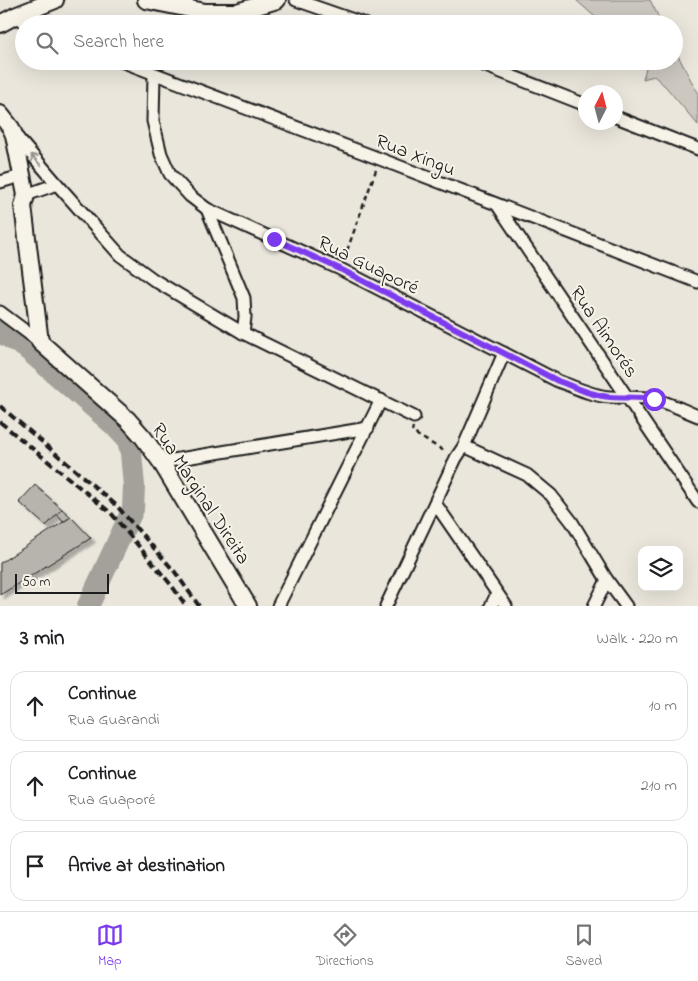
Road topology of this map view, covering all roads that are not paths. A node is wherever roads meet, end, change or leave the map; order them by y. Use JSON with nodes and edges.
{"nodes":[{"id":1,"x":56,"y":0,"type":"edge"},
{"id":2,"x":146,"y":0,"type":"edge"},
{"id":3,"x":277,"y":0,"type":"edge"},
{"id":4,"x":296,"y":0,"type":"edge"},
{"id":5,"x":30,"y":15,"type":"edge"},
{"id":6,"x":339,"y":15,"type":"edge"},
{"id":7,"x":15,"y":21,"type":"edge"},
{"id":8,"x":0,"y":24,"type":"edge"},
{"id":9,"x":144,"y":70,"type":"edge"},
{"id":10,"x":495,"y":70,"type":"edge"},
{"id":11,"x":154,"y":74,"type":"junction"},
{"id":12,"x":578,"y":102,"type":"edge"},
{"id":13,"x":623,"y":120,"type":"edge"},
{"id":14,"x":7,"y":124,"type":"edge"},
{"id":15,"x":698,"y":149,"type":"edge"},
{"id":16,"x":7,"y":180,"type":"edge"},
{"id":17,"x":57,"y":184,"type":"junction"},
{"id":18,"x":25,"y":201,"type":"junction"},
{"id":19,"x":498,"y":206,"type":"junction"},
{"id":20,"x":208,"y":209,"type":"junction"},
{"id":21,"x":698,"y":282,"type":"edge"},
{"id":22,"x":0,"y":312,"type":"edge"},
{"id":23,"x":243,"y":333,"type":"junction"},
{"id":24,"x":40,"y":342,"type":"junction"},
{"id":25,"x":504,"y":353,"type":"junction"},
{"id":26,"x":627,"y":397,"type":"junction"},
{"id":27,"x":381,"y":400,"type":"junction"},
{"id":28,"x":698,"y":416,"type":"edge"},
{"id":29,"x":414,"y":417,"type":"dead end"},
{"id":30,"x":368,"y":428,"type":"junction"},
{"id":31,"x":464,"y":446,"type":"junction"},
{"id":32,"x":161,"y":462,"type":"junction"},
{"id":33,"x":698,"y":502,"type":"edge"},
{"id":34,"x":435,"y":503,"type":"junction"},
{"id":35,"x":607,"y":580,"type":"junction"},
{"id":36,"x":497,"y":594,"type":"junction"},
{"id":37,"x":248,"y":606,"type":"edge"},
{"id":38,"x":278,"y":606,"type":"edge"},
{"id":39,"x":386,"y":606,"type":"edge"},
{"id":40,"x":491,"y":606,"type":"edge"},
{"id":41,"x":506,"y":606,"type":"edge"},
{"id":42,"x":594,"y":606,"type":"edge"},
{"id":43,"x":626,"y":606,"type":"edge"}],
"edges":[{"from":1,"to":5,"type":"main road"},
{"from":2,"to":3,"type":"main road"},
{"from":4,"to":6,"type":"street"},
{"from":7,"to":8,"type":"main road"},
{"from":9,"to":11,"type":"street","name":"Rua Xingu"},
{"from":10,"to":12,"type":"street"},
{"from":11,"to":19,"type":"street","name":"Rua Xingu"},
{"from":11,"to":20,"type":"street","name":"Rua Guaporé"},
{"from":13,"to":15,"type":"street"},
{"from":14,"to":16,"type":"main road"},
{"from":17,"to":14,"type":"street","one_way":true},
{"from":14,"to":18,"type":"main road"},
{"from":16,"to":18,"type":"main road"},
{"from":17,"to":18,"type":"street"},
{"from":17,"to":23,"type":"street"},
{"from":18,"to":24,"type":"main road"},
{"from":19,"to":21,"type":"street","name":"Rua Xingu"},
{"from":19,"to":26,"type":"street","name":"Rua Aimorés"},
{"from":20,"to":23,"type":"street"},
{"from":20,"to":25,"type":"street","name":"Rua Guaporé"},
{"from":22,"to":24,"type":"street","name":"Rua Marginal Direita"},
{"from":23,"to":27,"type":"street"},
{"from":24,"to":32,"type":"main road","name":"Rua Marginal Direita"},
{"from":25,"to":26,"type":"street","name":"Rua Guaporé"},
{"from":25,"to":31,"type":"street"},
{"from":26,"to":28,"type":"street","name":"Rua Guaporé"},
{"from":26,"to":33,"type":"street","name":"Rua Aimorés"},
{"from":27,"to":29,"type":"street"},
{"from":27,"to":30,"type":"street"},
{"from":30,"to":32,"type":"street"},
{"from":30,"to":38,"type":"street"},
{"from":31,"to":34,"type":"street"},
{"from":31,"to":35,"type":"street"},
{"from":32,"to":37,"type":"main road","name":"Rua Marginal Direita"},
{"from":34,"to":36,"type":"street"},
{"from":34,"to":39,"type":"street"},
{"from":35,"to":42,"type":"street"},
{"from":35,"to":43,"type":"street"},
{"from":36,"to":40,"type":"street"},
{"from":36,"to":41,"type":"street"}]}
